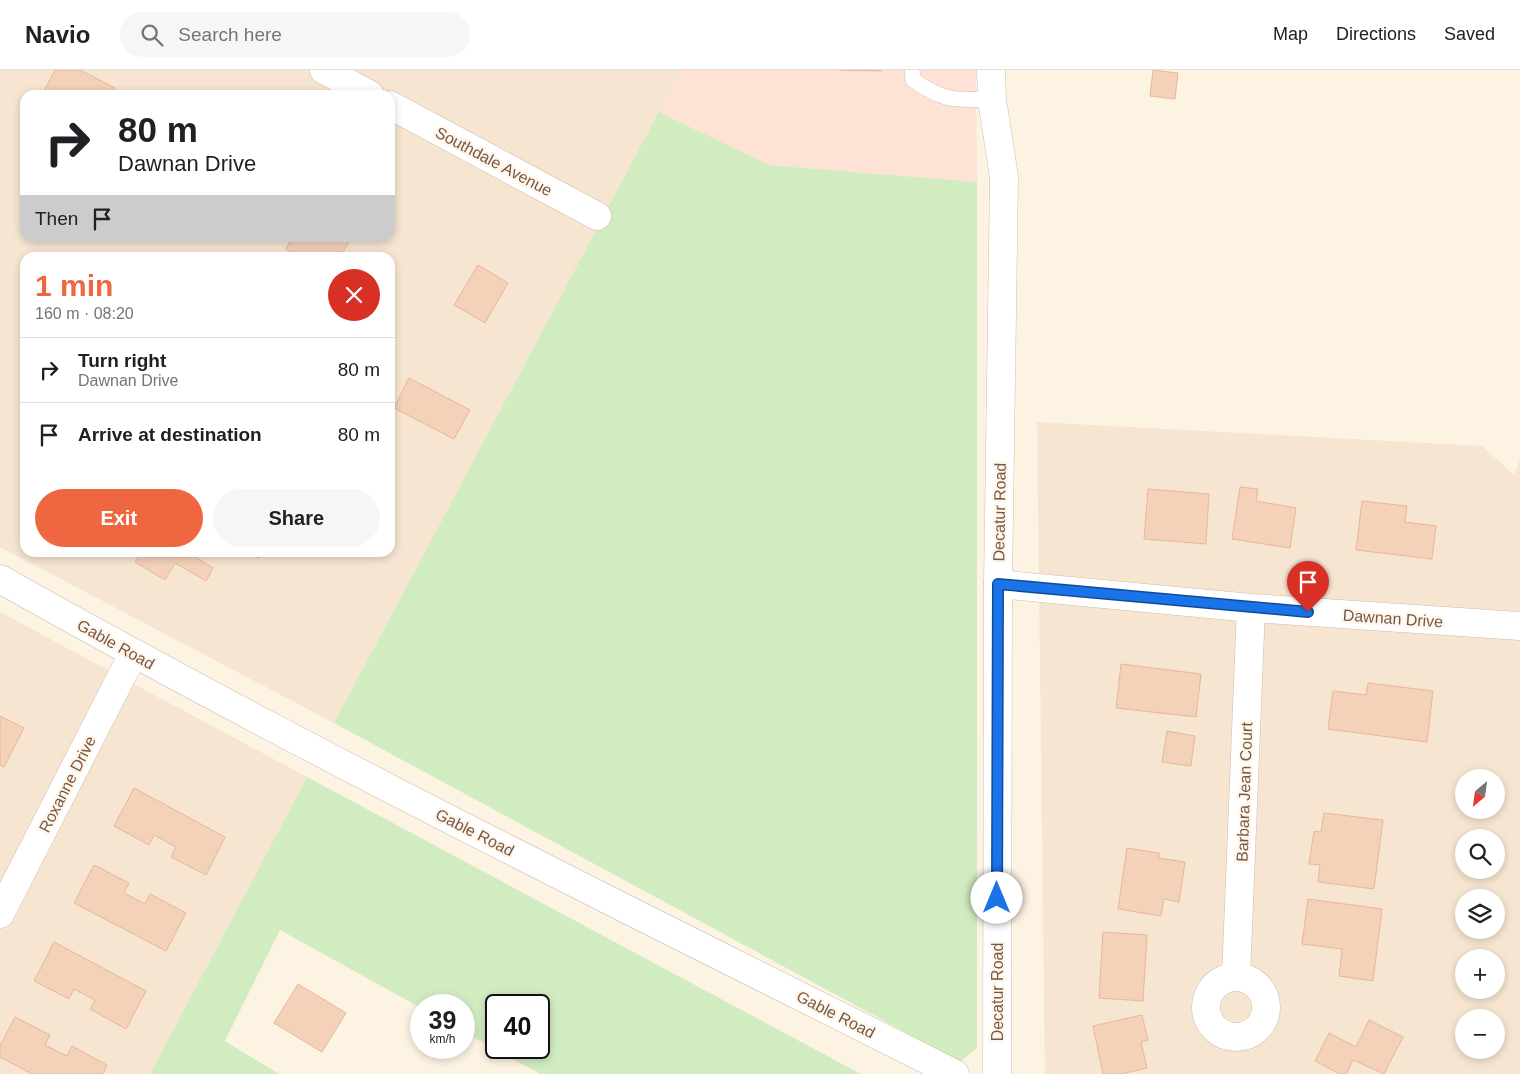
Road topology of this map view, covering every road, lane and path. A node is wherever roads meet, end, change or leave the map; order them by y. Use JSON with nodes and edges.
{"nodes":[{"id":1,"x":324,"y":70,"type":"edge"},
{"id":2,"x":912,"y":70,"type":"edge"},
{"id":3,"x":991,"y":70,"type":"edge"},
{"id":4,"x":361,"y":90,"type":"edge"},
{"id":5,"x":992,"y":99,"type":"junction"},
{"id":6,"x":395,"y":108,"type":"edge"},
{"id":7,"x":597,"y":216,"type":"dead end"},
{"id":8,"x":0,"y":579,"type":"edge"},
{"id":9,"x":998,"y":584,"type":"junction"},
{"id":10,"x":1251,"y":608,"type":"junction"},
{"id":11,"x":1520,"y":626,"type":"edge"},
{"id":12,"x":133,"y":654,"type":"junction"},
{"id":13,"x":0,"y":914,"type":"edge"},
{"id":14,"x":1236,"y":977,"type":"dead end"},
{"id":15,"x":955,"y":1074,"type":"edge"},
{"id":16,"x":997,"y":1074,"type":"edge"}],
"edges":[{"from":1,"to":4,"type":"street"},
{"from":2,"to":5,"type":"lane"},
{"from":3,"to":5,"type":"street","name":"Decatur Road"},
{"from":5,"to":9,"type":"street","name":"Decatur Road"},
{"from":6,"to":7,"type":"street","name":"Southdale Avenue"},
{"from":8,"to":12,"type":"street","name":"Gable Road"},
{"from":9,"to":10,"type":"street","name":"Dawnan Drive"},
{"from":9,"to":16,"type":"street","name":"Decatur Road"},
{"from":10,"to":11,"type":"street","name":"Dawnan Drive"},
{"from":10,"to":14,"type":"street","name":"Barbara Jean Court"},
{"from":12,"to":13,"type":"street","name":"Roxanne Drive"},
{"from":12,"to":15,"type":"street","name":"Gable Road"}]}
